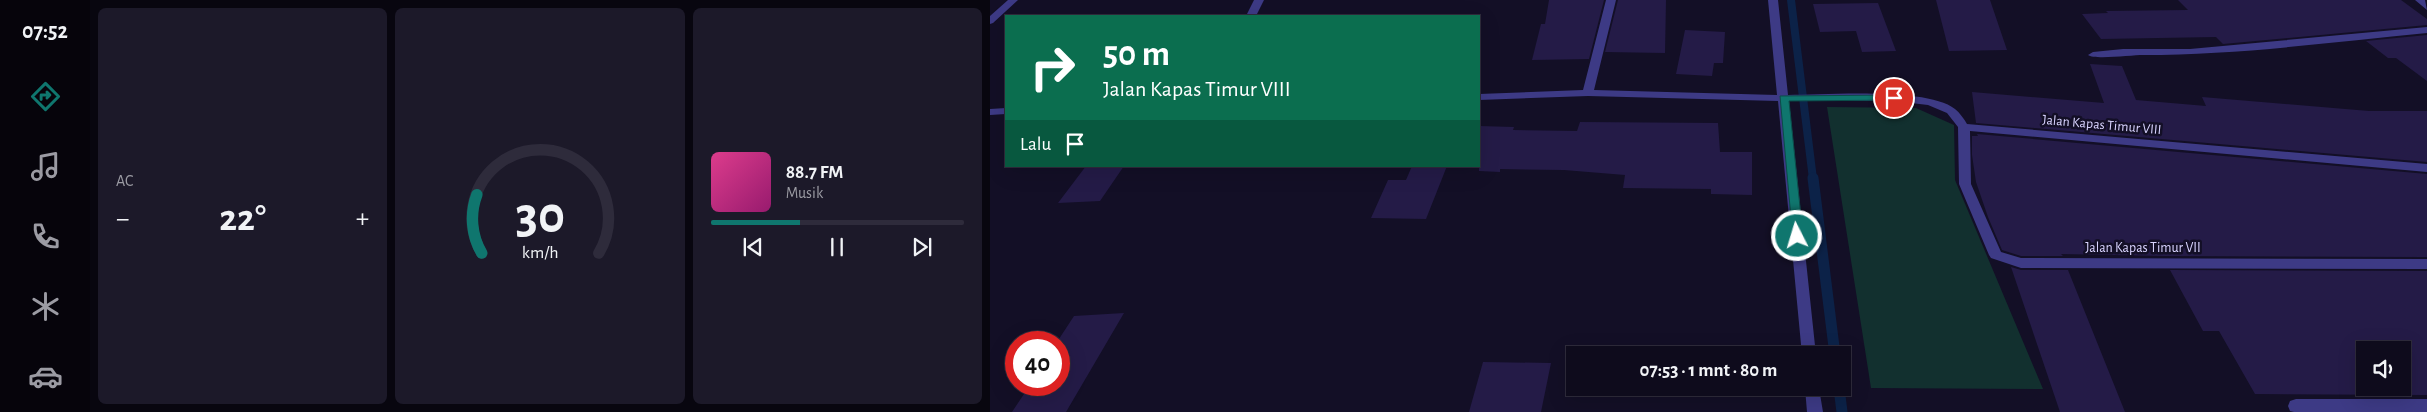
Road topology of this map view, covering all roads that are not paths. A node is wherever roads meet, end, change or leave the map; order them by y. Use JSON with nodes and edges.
{"nodes":[{"id":1,"x":1013,"y":0,"type":"edge"},
{"id":2,"x":1259,"y":0,"type":"edge"},
{"id":3,"x":1611,"y":0,"type":"edge"},
{"id":4,"x":1773,"y":0,"type":"edge"},
{"id":5,"x":2420,"y":0,"type":"edge"},
{"id":6,"x":2427,"y":8,"type":"edge"},
{"id":7,"x":1252,"y":15,"type":"edge"},
{"id":8,"x":990,"y":21,"type":"edge"},
{"id":9,"x":2427,"y":30,"type":"edge"},
{"id":10,"x":2093,"y":56,"type":"dead end"},
{"id":11,"x":1588,"y":93,"type":"junction"},
{"id":12,"x":1480,"y":97,"type":"edge"},
{"id":13,"x":1786,"y":98,"type":"junction"},
{"id":14,"x":990,"y":112,"type":"edge"},
{"id":15,"x":1005,"y":112,"type":"edge"},
{"id":16,"x":1964,"y":127,"type":"junction"},
{"id":17,"x":2425,"y":170,"type":"edge"},
{"id":18,"x":2427,"y":264,"type":"edge"},
{"id":19,"x":1808,"y":346,"type":"edge"},
{"id":20,"x":1813,"y":396,"type":"edge"},
{"id":21,"x":2296,"y":406,"type":"dead end"},
{"id":22,"x":2427,"y":406,"type":"edge"},
{"id":23,"x":1815,"y":412,"type":"edge"}],
"edges":[{"from":1,"to":8,"type":"street"},
{"from":2,"to":7,"type":"street"},
{"from":3,"to":11,"type":"street"},
{"from":4,"to":13,"type":"street"},
{"from":5,"to":6,"type":"street"},
{"from":9,"to":10,"type":"street"},
{"from":11,"to":12,"type":"street"},
{"from":11,"to":13,"type":"street"},
{"from":13,"to":16,"type":"street"},
{"from":13,"to":19,"type":"street"},
{"from":14,"to":15,"type":"street"},
{"from":16,"to":17,"type":"street","name":"Jalan Kapas Timur VIII"},
{"from":16,"to":18,"type":"street","name":"Jalan Kapas Timur VII"},
{"from":20,"to":23,"type":"street"},
{"from":21,"to":22,"type":"street"}]}
